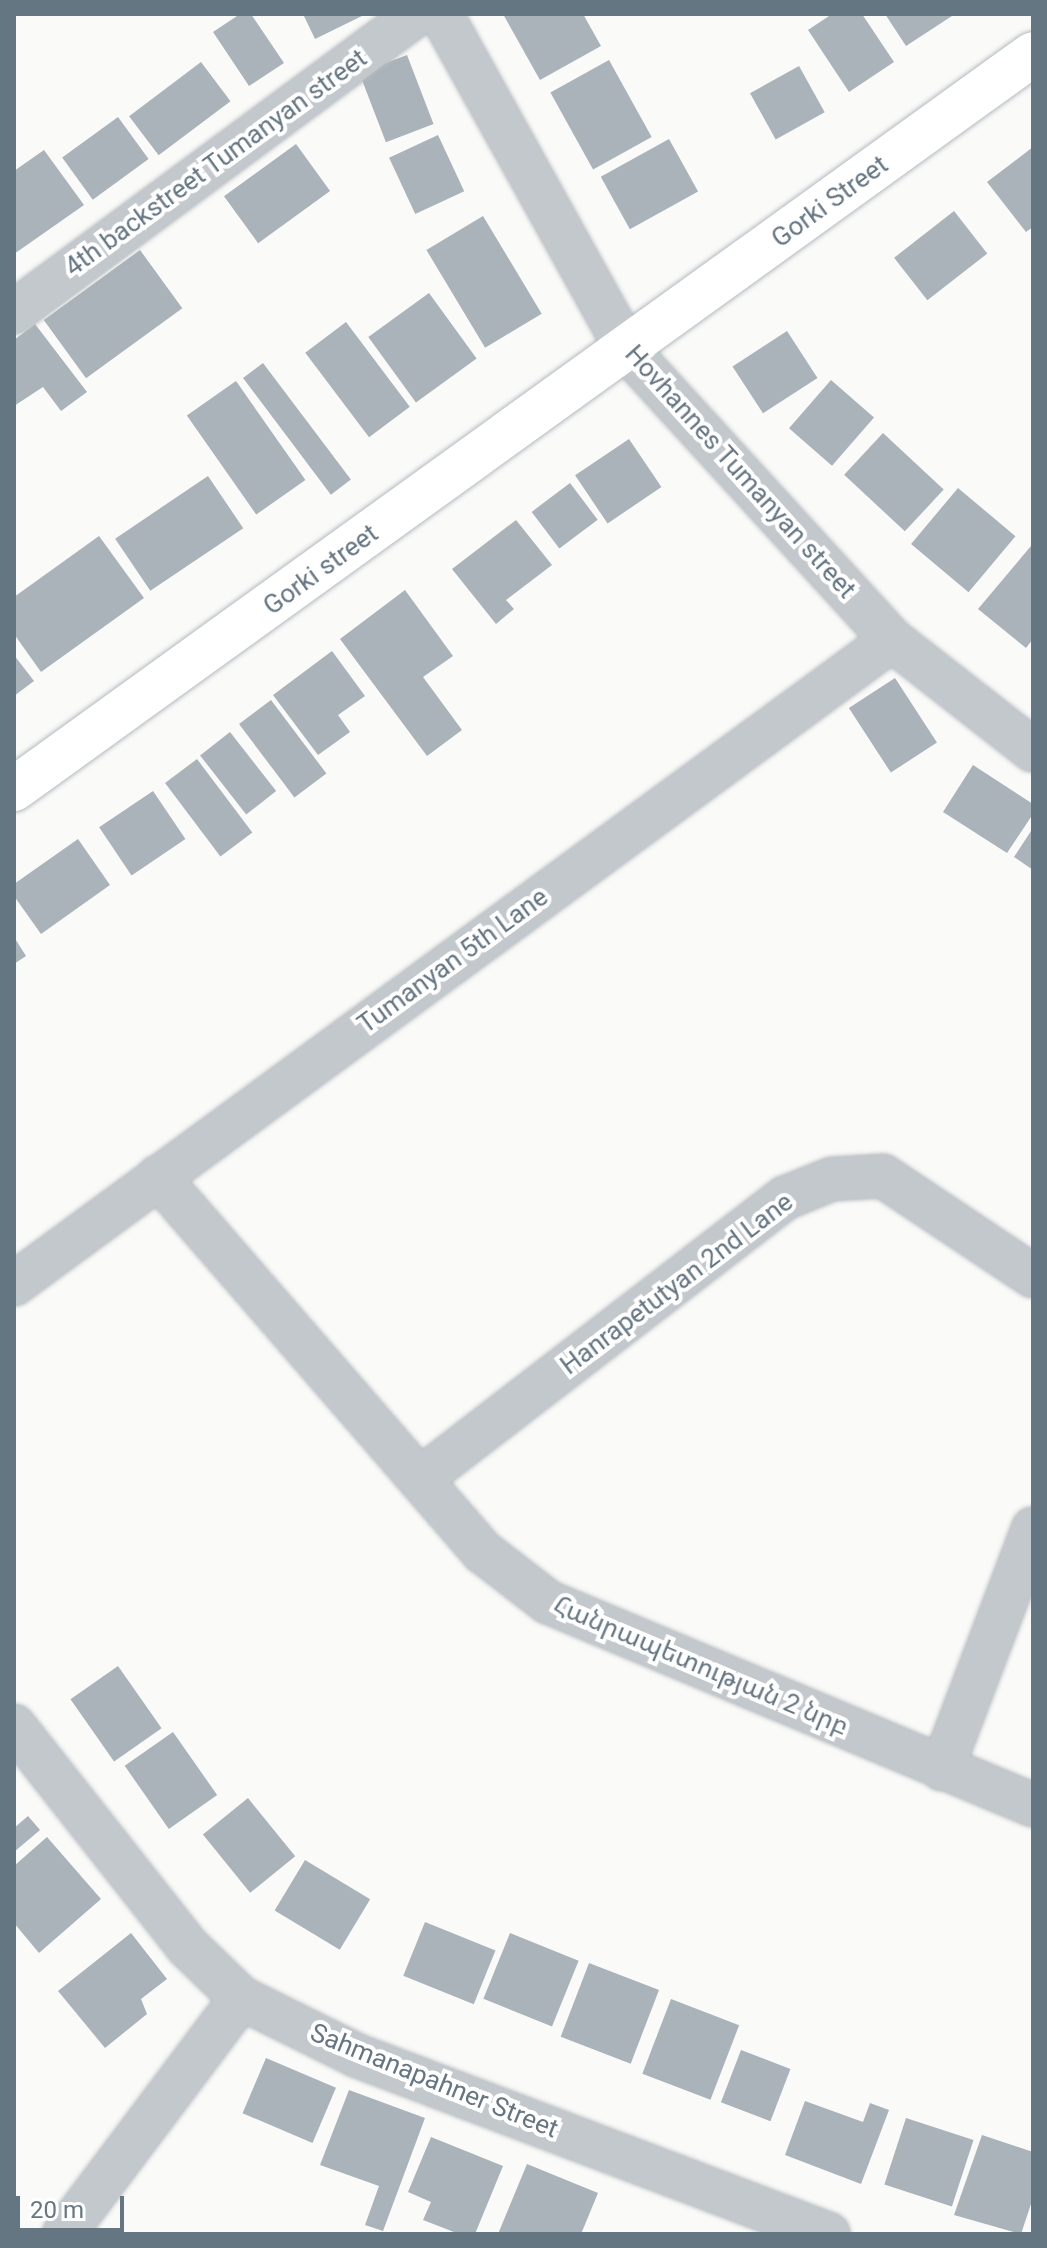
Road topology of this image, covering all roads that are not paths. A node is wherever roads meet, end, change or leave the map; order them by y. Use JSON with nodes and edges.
{"nodes":[{"id":1,"x":417,"y":14,"type":"edge"},
{"id":2,"x":441,"y":14,"type":"edge"},
{"id":3,"x":1033,"y":54,"type":"edge"},
{"id":4,"x":14,"y":312,"type":"edge"},
{"id":5,"x":628,"y":351,"type":"junction"},
{"id":6,"x":892,"y":640,"type":"junction"},
{"id":7,"x":1033,"y":750,"type":"edge"},
{"id":8,"x":14,"y":789,"type":"edge"},
{"id":9,"x":158,"y":1177,"type":"junction"},
{"id":10,"x":1033,"y":1276,"type":"edge"},
{"id":11,"x":14,"y":1284,"type":"edge"},
{"id":12,"x":420,"y":1479,"type":"junction"},
{"id":13,"x":1033,"y":1529,"type":"edge"},
{"id":14,"x":14,"y":1726,"type":"edge"},
{"id":15,"x":942,"y":1769,"type":"junction"},
{"id":16,"x":1033,"y":1805,"type":"edge"},
{"id":17,"x":241,"y":1998,"type":"junction"},
{"id":18,"x":64,"y":2234,"type":"edge"},
{"id":19,"x":828,"y":2234,"type":"edge"}],
"edges":[{"from":1,"to":4,"type":"street","name":"4th backstreet Tumanyan street"},
{"from":2,"to":5,"type":"street","name":"Hovhannes Tumanyan street"},
{"from":3,"to":5,"type":"street","name":"Gorki Street"},
{"from":5,"to":6,"type":"street","name":"Hovhannes Tumanyan street"},
{"from":5,"to":8,"type":"street","name":"Gorki street"},
{"from":6,"to":7,"type":"street","name":"Hovhannes Tumanyan street"},
{"from":6,"to":9,"type":"street","name":"Tumanyan 5th Lane"},
{"from":9,"to":11,"type":"street","name":"Tumanyan 5th Lane"},
{"from":9,"to":12,"type":"street","name":"Հանրապետության 2 նրբ"},
{"from":10,"to":12,"type":"street","name":"Hanrapetutyan 2nd Lane"},
{"from":12,"to":15,"type":"street","name":"Հանրապետության 2 նրբ"},
{"from":13,"to":15,"type":"street"},
{"from":14,"to":17,"type":"street","name":"Sahmanapahner Street"},
{"from":15,"to":16,"type":"street","name":"Հանրապետության 2 նրբ"},
{"from":17,"to":18,"type":"street"},
{"from":17,"to":19,"type":"street","name":"Sahmanapahner Street"}]}
